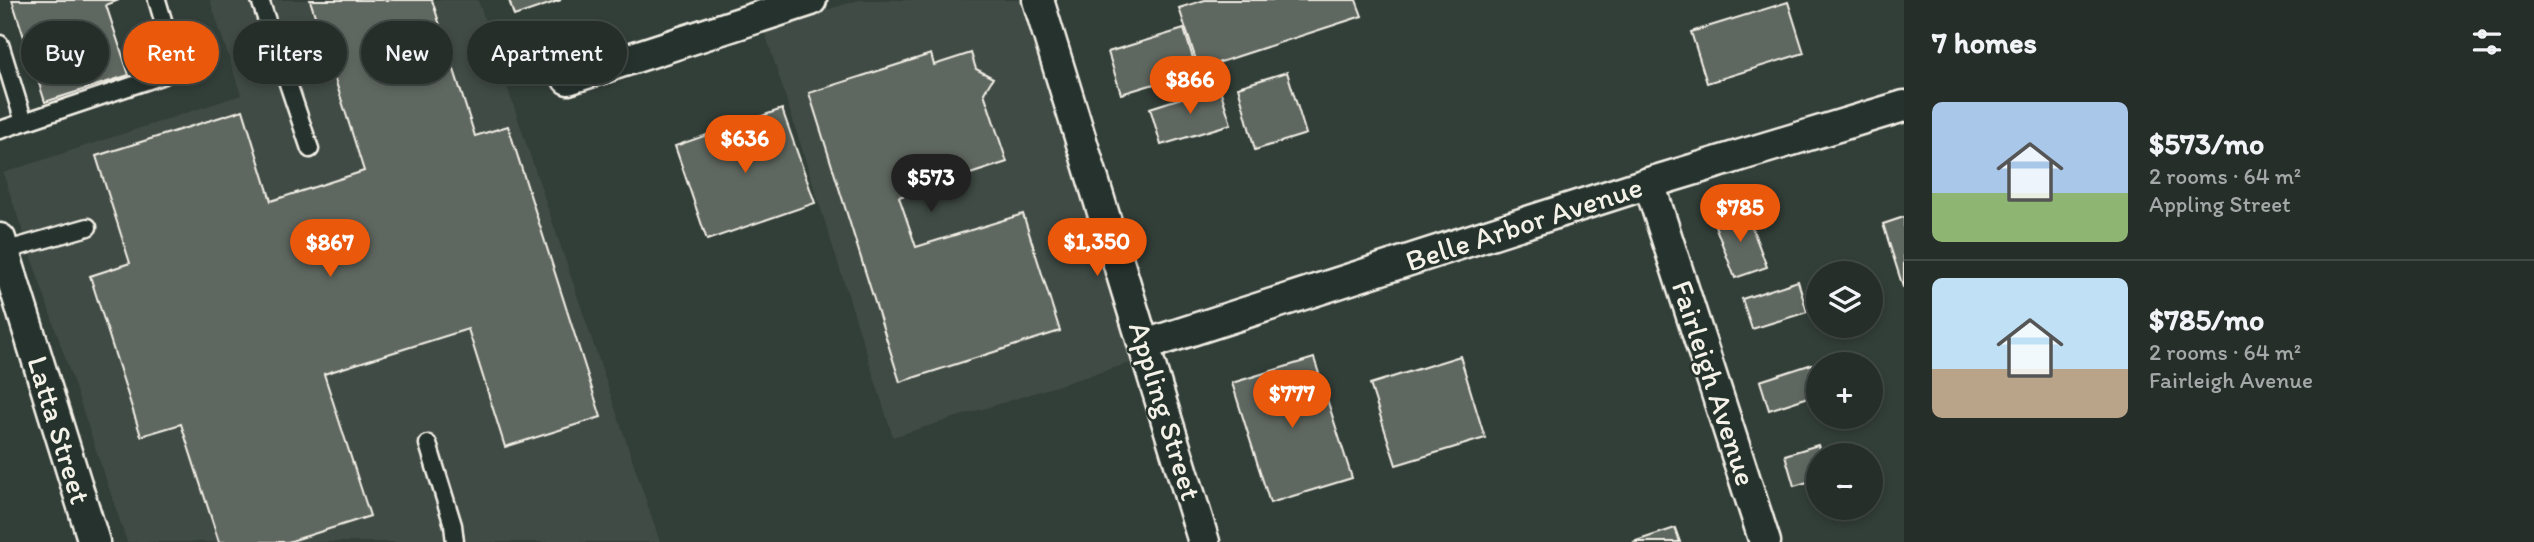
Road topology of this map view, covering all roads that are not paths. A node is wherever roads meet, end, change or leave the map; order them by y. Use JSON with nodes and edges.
{"nodes":[{"id":1,"x":157,"y":0,"type":"edge"},
{"id":2,"x":260,"y":0,"type":"edge"},
{"id":3,"x":811,"y":0,"type":"edge"},
{"id":4,"x":1038,"y":0,"type":"edge"},
{"id":5,"x":0,"y":44,"type":"edge"},
{"id":6,"x":627,"y":60,"type":"edge"},
{"id":7,"x":1904,"y":106,"type":"edge"},
{"id":8,"x":24,"y":122,"type":"junction"},
{"id":9,"x":0,"y":130,"type":"edge"},
{"id":10,"x":310,"y":149,"type":"dead end"},
{"id":11,"x":1649,"y":183,"type":"junction"},
{"id":12,"x":88,"y":227,"type":"dead end"},
{"id":13,"x":2,"y":245,"type":"edge"},
{"id":14,"x":1145,"y":345,"type":"junction"},
{"id":15,"x":428,"y":444,"type":"dead end"},
{"id":16,"x":94,"y":542,"type":"edge"},
{"id":17,"x":455,"y":542,"type":"edge"},
{"id":18,"x":1204,"y":542,"type":"edge"},
{"id":19,"x":1765,"y":542,"type":"edge"}],
"edges":[{"from":1,"to":8,"type":"lane"},
{"from":2,"to":10,"type":"lane"},
{"from":3,"to":6,"type":"street"},
{"from":4,"to":14,"type":"street","name":"Appling Street"},
{"from":5,"to":8,"type":"lane"},
{"from":7,"to":11,"type":"street","name":"Belle Arbor Avenue"},
{"from":8,"to":9,"type":"lane"},
{"from":11,"to":14,"type":"street","name":"Belle Arbor Avenue"},
{"from":11,"to":19,"type":"street","name":"Fairleigh Avenue"},
{"from":12,"to":13,"type":"lane"},
{"from":13,"to":16,"type":"street","name":"Latta Street"},
{"from":14,"to":18,"type":"street","name":"Appling Street"},
{"from":15,"to":17,"type":"lane"}]}
